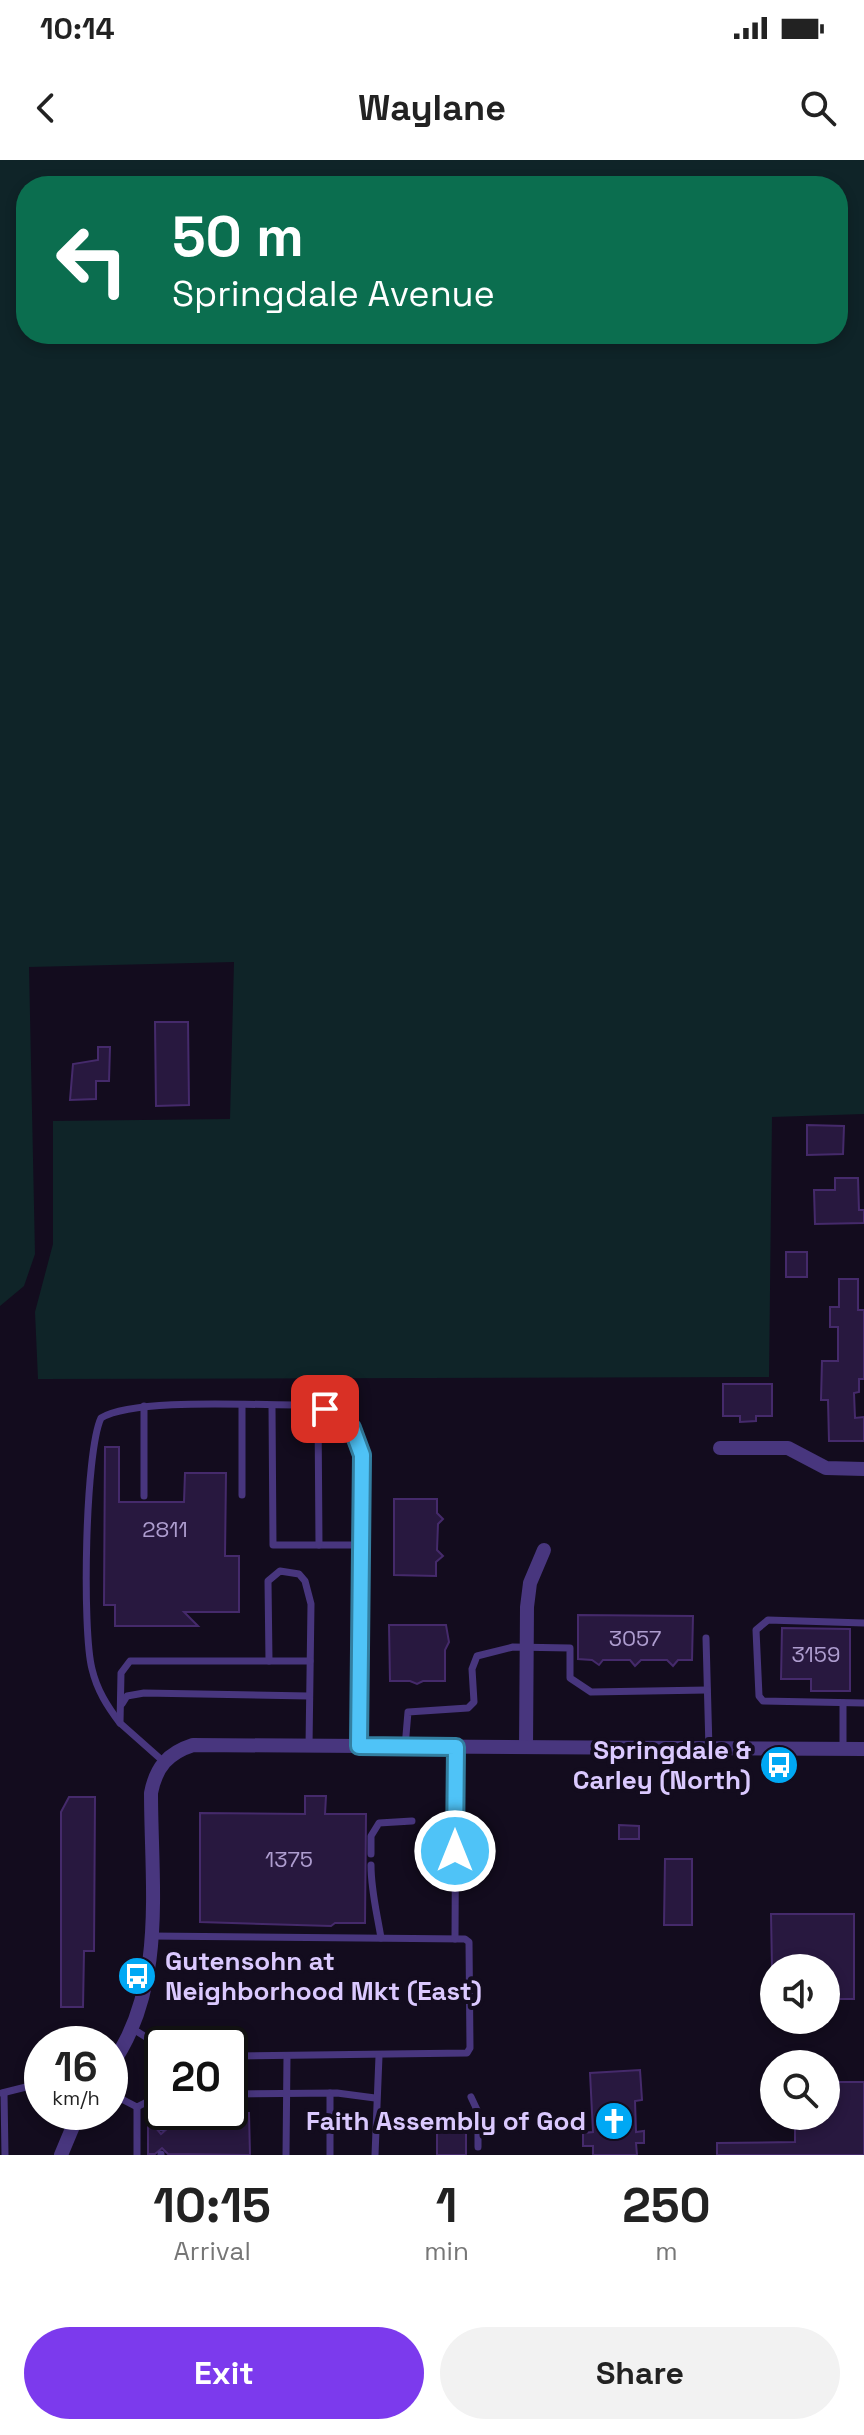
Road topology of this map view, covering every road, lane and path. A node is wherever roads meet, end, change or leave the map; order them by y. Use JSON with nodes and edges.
{"nodes":[{"id":1,"x":144,"y":1406,"type":"junction"},
{"id":2,"x":242,"y":1406,"type":"junction"},
{"id":3,"x":272,"y":1406,"type":"junction"},
{"id":4,"x":318,"y":1408,"type":"junction"},
{"id":5,"x":720,"y":1448,"type":"dead end"},
{"id":6,"x":864,"y":1469,"type":"edge"},
{"id":7,"x":242,"y":1495,"type":"dead end"},
{"id":8,"x":144,"y":1496,"type":"dead end"},
{"id":9,"x":319,"y":1545,"type":"junction"},
{"id":10,"x":361,"y":1545,"type":"junction"},
{"id":11,"x":544,"y":1550,"type":"dead end"},
{"id":12,"x":864,"y":1623,"type":"edge"},
{"id":13,"x":706,"y":1638,"type":"dead end"},
{"id":14,"x":527,"y":1646,"type":"junction"},
{"id":15,"x":269,"y":1661,"type":"junction"},
{"id":16,"x":310,"y":1661,"type":"junction"},
{"id":17,"x":707,"y":1690,"type":"junction"},
{"id":18,"x":309,"y":1696,"type":"junction"},
{"id":19,"x":843,"y":1703,"type":"junction"},
{"id":20,"x":864,"y":1703,"type":"edge"},
{"id":21,"x":121,"y":1706,"type":"junction"},
{"id":22,"x":120,"y":1723,"type":"junction"},
{"id":23,"x":309,"y":1746,"type":"junction"},
{"id":24,"x":359,"y":1746,"type":"junction"},
{"id":25,"x":405,"y":1747,"type":"junction"},
{"id":26,"x":456,"y":1747,"type":"junction"},
{"id":27,"x":526,"y":1747,"type":"junction"},
{"id":28,"x":709,"y":1749,"type":"junction"},
{"id":29,"x":843,"y":1749,"type":"junction"},
{"id":30,"x":864,"y":1749,"type":"edge"},
{"id":31,"x":164,"y":1762,"type":"junction"},
{"id":32,"x":412,"y":1821,"type":"dead end"},
{"id":33,"x":371,"y":1854,"type":"dead end"},
{"id":34,"x":371,"y":1865,"type":"dead end"},
{"id":35,"x":151,"y":1936,"type":"junction"},
{"id":36,"x":381,"y":1938,"type":"junction"},
{"id":37,"x":455,"y":1939,"type":"junction"},
{"id":38,"x":133,"y":2029,"type":"junction"},
{"id":39,"x":144,"y":2036,"type":"edge"},
{"id":40,"x":128,"y":2037,"type":"edge"},
{"id":41,"x":248,"y":2056,"type":"edge"},
{"id":42,"x":287,"y":2056,"type":"junction"},
{"id":43,"x":379,"y":2056,"type":"junction"},
{"id":44,"x":24,"y":2088,"type":"edge"},
{"id":45,"x":2,"y":2093,"type":"edge"},
{"id":46,"x":286,"y":2093,"type":"junction"},
{"id":47,"x":330,"y":2093,"type":"junction"},
{"id":48,"x":248,"y":2094,"type":"edge"},
{"id":49,"x":471,"y":2097,"type":"dead end"},
{"id":50,"x":375,"y":2098,"type":"junction"},
{"id":51,"x":128,"y":2102,"type":"edge"},
{"id":52,"x":144,"y":2103,"type":"edge"},
{"id":53,"x":137,"y":2107,"type":"junction"},
{"id":54,"x":71,"y":2130,"type":"edge"},
{"id":55,"x":478,"y":2147,"type":"dead end"},
{"id":56,"x":5,"y":2155,"type":"edge"},
{"id":57,"x":61,"y":2155,"type":"edge"},
{"id":58,"x":137,"y":2155,"type":"edge"},
{"id":59,"x":286,"y":2155,"type":"edge"},
{"id":60,"x":330,"y":2155,"type":"edge"},
{"id":61,"x":375,"y":2155,"type":"edge"}],
"edges":[{"from":1,"to":2,"type":"lane"},
{"from":1,"to":8,"type":"lane"},
{"from":1,"to":22,"type":"lane"},
{"from":2,"to":3,"type":"lane"},
{"from":2,"to":7,"type":"lane"},
{"from":3,"to":4,"type":"lane"},
{"from":3,"to":9,"type":"lane"},
{"from":4,"to":9,"type":"lane"},
{"from":4,"to":10,"type":"lane"},
{"from":5,"to":6,"type":"street"},
{"from":9,"to":10,"type":"lane"},
{"from":10,"to":24,"type":"lane"},
{"from":11,"to":14,"type":"street"},
{"from":12,"to":19,"type":"lane"},
{"from":13,"to":17,"type":"lane"},
{"from":14,"to":17,"type":"lane"},
{"from":14,"to":25,"type":"lane"},
{"from":14,"to":27,"type":"street"},
{"from":15,"to":16,"type":"lane"},
{"from":15,"to":16,"type":"lane"},
{"from":15,"to":21,"type":"lane"},
{"from":16,"to":18,"type":"lane"},
{"from":17,"to":28,"type":"lane"},
{"from":18,"to":21,"type":"lane"},
{"from":18,"to":23,"type":"lane"},
{"from":19,"to":20,"type":"lane"},
{"from":19,"to":29,"type":"lane"},
{"from":21,"to":22,"type":"lane"},
{"from":22,"to":31,"type":"lane"},
{"from":23,"to":24,"type":"street"},
{"from":23,"to":31,"type":"street"},
{"from":24,"to":25,"type":"street"},
{"from":25,"to":26,"type":"street"},
{"from":26,"to":27,"type":"street"},
{"from":26,"to":37,"type":"lane"},
{"from":27,"to":28,"type":"street"},
{"from":28,"to":29,"type":"street"},
{"from":29,"to":30,"type":"street"},
{"from":31,"to":35,"type":"street"},
{"from":32,"to":33,"type":"lane"},
{"from":34,"to":36,"type":"lane"},
{"from":35,"to":36,"type":"lane"},
{"from":35,"to":38,"type":"street"},
{"from":36,"to":37,"type":"lane"},
{"from":37,"to":43,"type":"lane"},
{"from":38,"to":39,"type":"lane"},
{"from":38,"to":40,"type":"street"},
{"from":41,"to":42,"type":"lane"},
{"from":42,"to":43,"type":"lane"},
{"from":42,"to":46,"type":"lane"},
{"from":43,"to":50,"type":"lane"},
{"from":44,"to":45,"type":"lane"},
{"from":45,"to":56,"type":"lane"},
{"from":46,"to":47,"type":"lane"},
{"from":46,"to":48,"type":"lane"},
{"from":46,"to":59,"type":"lane"},
{"from":47,"to":50,"type":"lane"},
{"from":47,"to":60,"type":"lane"},
{"from":49,"to":55,"type":"lane"},
{"from":50,"to":61,"type":"lane"},
{"from":51,"to":53,"type":"lane"},
{"from":52,"to":53,"type":"lane"},
{"from":53,"to":58,"type":"lane"},
{"from":54,"to":57,"type":"street"}]}
